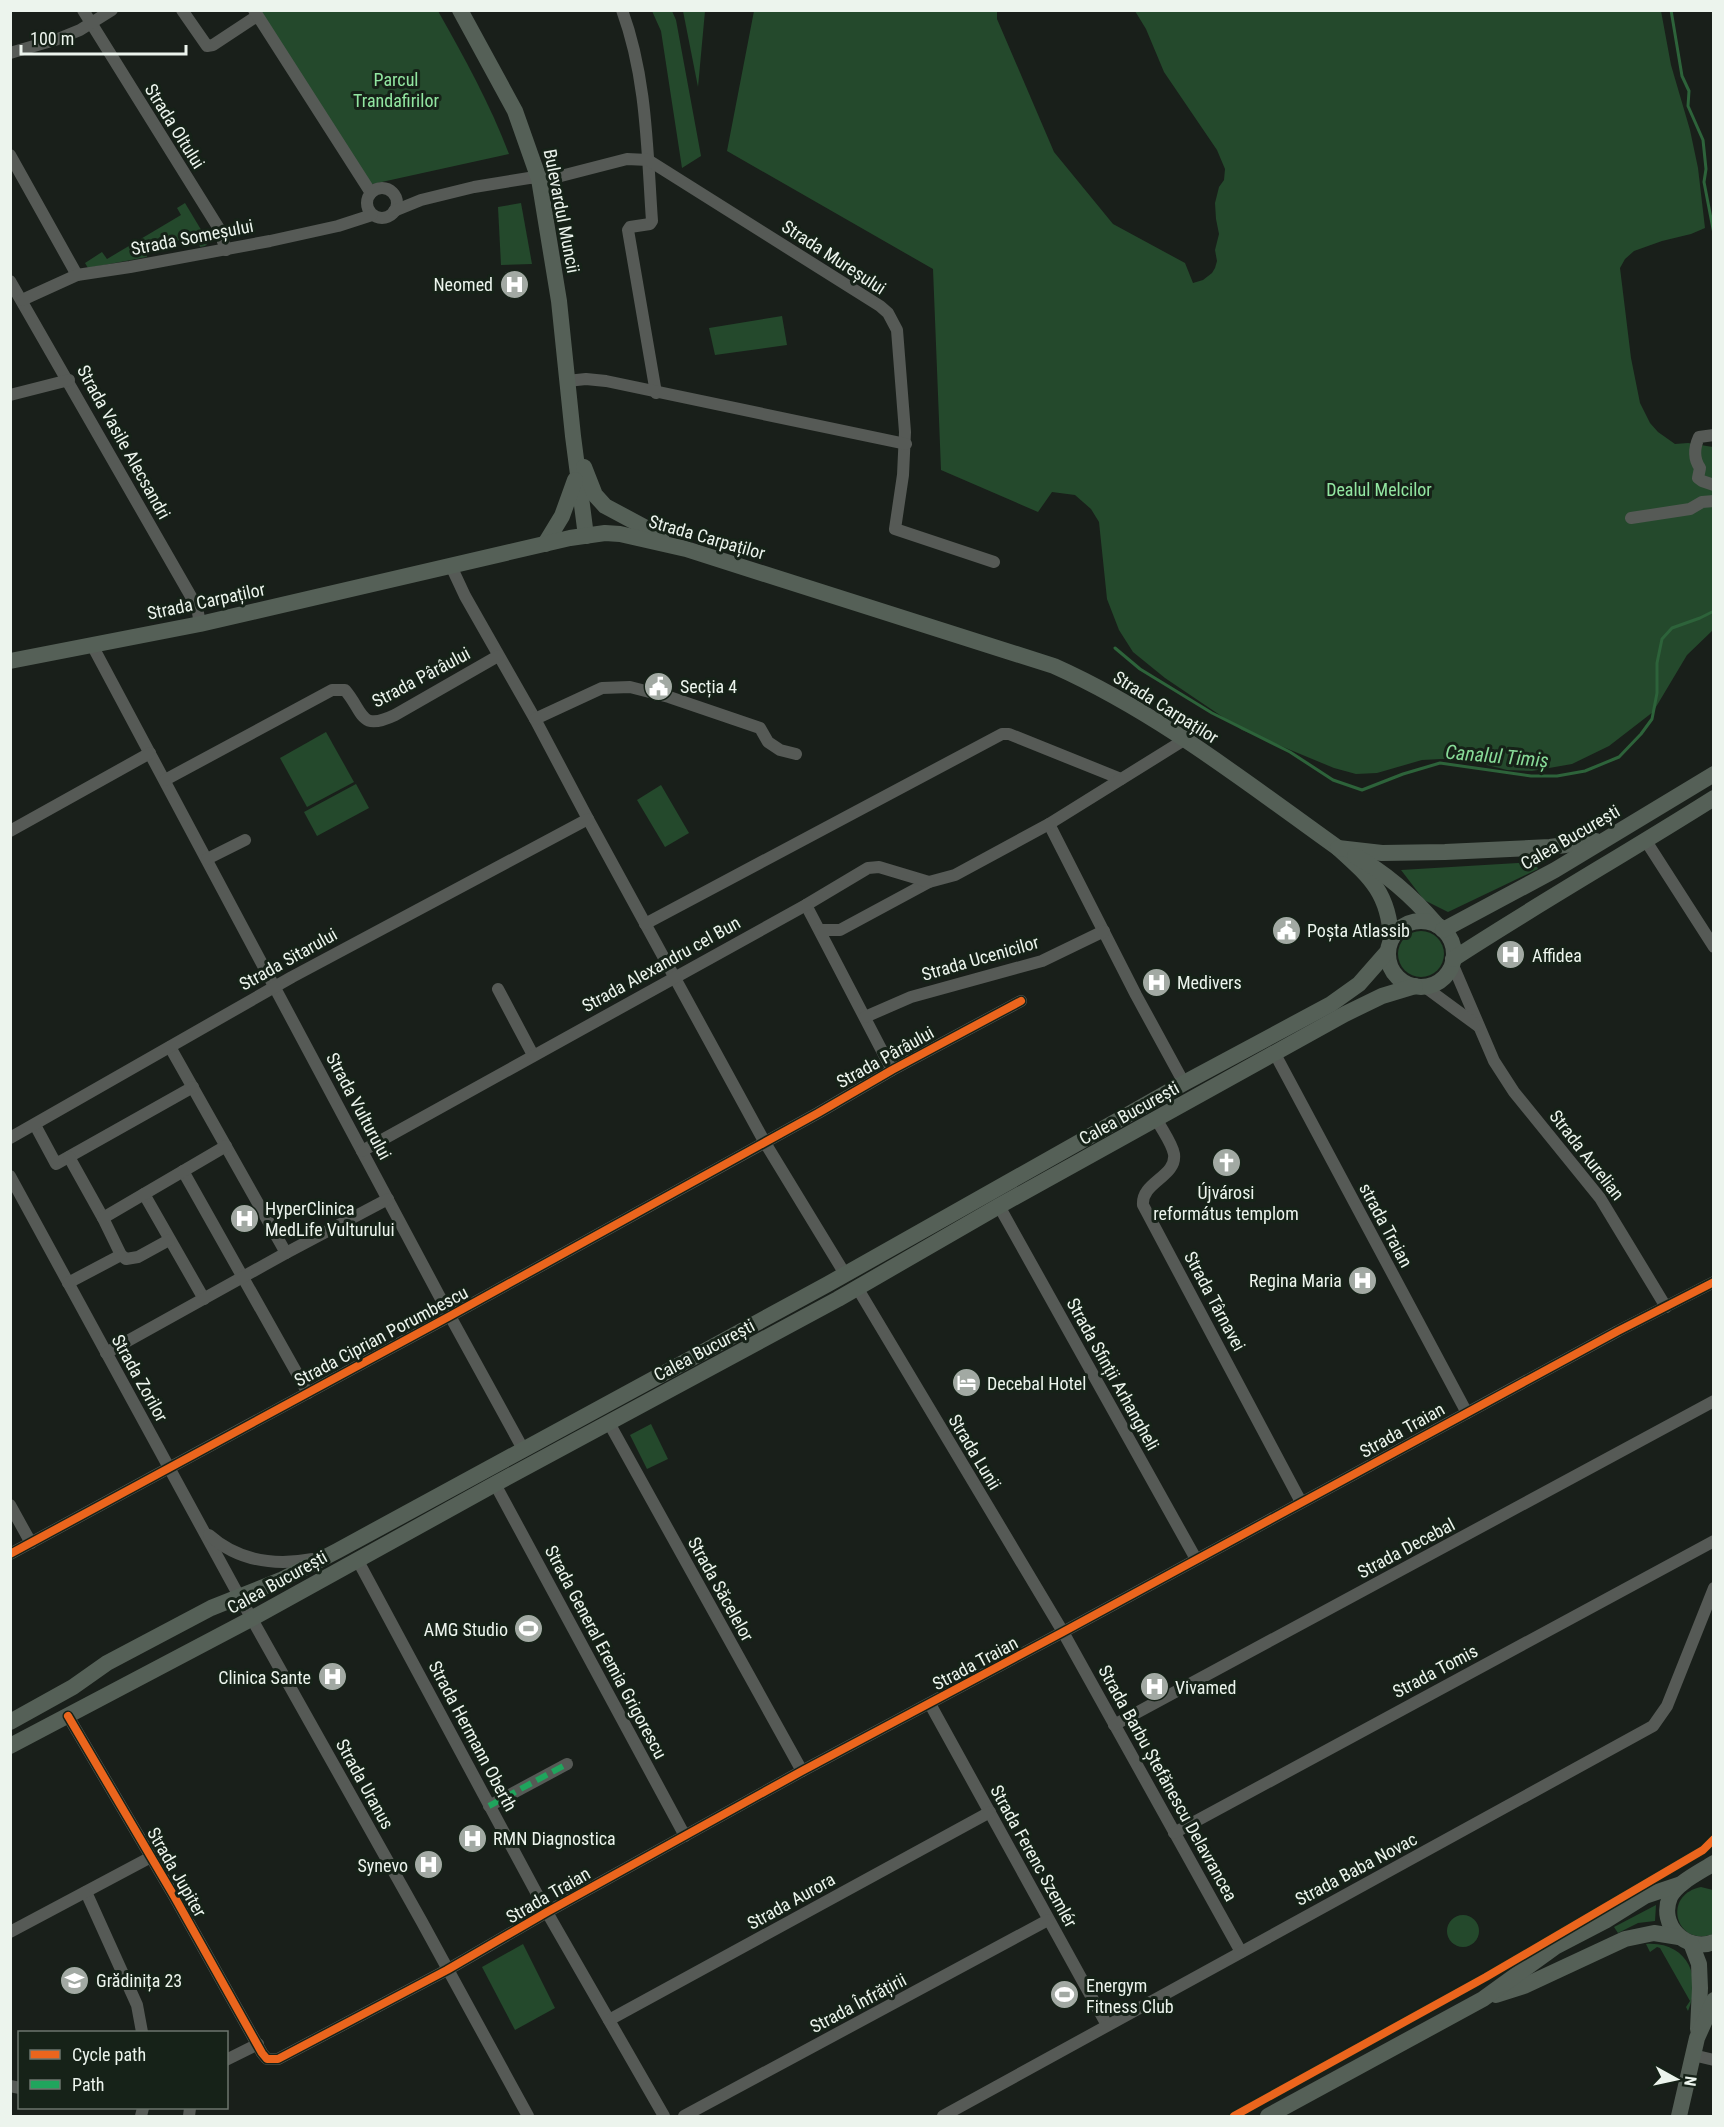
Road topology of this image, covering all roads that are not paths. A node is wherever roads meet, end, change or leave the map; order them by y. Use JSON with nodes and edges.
{"nodes":[{"id":1,"x":83,"y":10,"type":"edge"},
{"id":2,"x":112,"y":10,"type":"edge"},
{"id":3,"x":182,"y":10,"type":"edge"},
{"id":4,"x":460,"y":10,"type":"edge"},
{"id":5,"x":622,"y":10,"type":"edge"},
{"id":6,"x":255,"y":13,"type":"edge"},
{"id":7,"x":91,"y":23,"type":"junction"},
{"id":8,"x":10,"y":53,"type":"edge"},
{"id":9,"x":10,"y":155,"type":"edge"},
{"id":10,"x":648,"y":160,"type":"junction"},
{"id":11,"x":539,"y":179,"type":"junction"},
{"id":12,"x":371,"y":193,"type":"junction"},
{"id":13,"x":392,"y":193,"type":"junction"},
{"id":14,"x":421,"y":200,"type":"junction"},
{"id":15,"x":394,"y":211,"type":"junction"},
{"id":16,"x":372,"y":214,"type":"junction"},
{"id":17,"x":226,"y":250,"type":"junction"},
{"id":18,"x":77,"y":275,"type":"junction"},
{"id":19,"x":10,"y":281,"type":"edge"},
{"id":20,"x":22,"y":300,"type":"junction"},
{"id":21,"x":69,"y":380,"type":"junction"},
{"id":22,"x":567,"y":381,"type":"junction"},
{"id":23,"x":656,"y":393,"type":"junction"},
{"id":24,"x":10,"y":395,"type":"edge"},
{"id":25,"x":1713,"y":435,"type":"edge"},
{"id":26,"x":573,"y":436,"type":"junction"},
{"id":27,"x":906,"y":444,"type":"junction"},
{"id":28,"x":577,"y":473,"type":"junction"},
{"id":29,"x":1713,"y":485,"type":"edge"},
{"id":30,"x":1713,"y":501,"type":"edge"},
{"id":31,"x":1630,"y":518,"type":"dead end"},
{"id":32,"x":586,"y":536,"type":"junction"},
{"id":33,"x":545,"y":544,"type":"junction"},
{"id":34,"x":686,"y":549,"type":"junction"},
{"id":35,"x":993,"y":562,"type":"dead end"},
{"id":36,"x":451,"y":566,"type":"junction"},
{"id":37,"x":200,"y":624,"type":"junction"},
{"id":38,"x":92,"y":645,"type":"junction"},
{"id":39,"x":498,"y":656,"type":"junction"},
{"id":40,"x":10,"y":661,"type":"edge"},
{"id":41,"x":535,"y":719,"type":"junction"},
{"id":42,"x":1184,"y":740,"type":"junction"},
{"id":43,"x":150,"y":753,"type":"junction"},
{"id":44,"x":796,"y":754,"type":"dead end"},
{"id":45,"x":1713,"y":774,"type":"edge"},
{"id":46,"x":1120,"y":779,"type":"junction"},
{"id":47,"x":165,"y":780,"type":"junction"},
{"id":48,"x":1713,"y":798,"type":"edge"},
{"id":49,"x":588,"y":819,"type":"junction"},
{"id":50,"x":1049,"y":824,"type":"junction"},
{"id":51,"x":10,"y":831,"type":"edge"},
{"id":52,"x":1606,"y":839,"type":"junction"},
{"id":53,"x":245,"y":840,"type":"dead end"},
{"id":54,"x":1646,"y":841,"type":"junction"},
{"id":55,"x":1338,"y":848,"type":"junction"},
{"id":56,"x":207,"y":859,"type":"junction"},
{"id":57,"x":929,"y":882,"type":"junction"},
{"id":58,"x":806,"y":905,"type":"junction"},
{"id":59,"x":645,"y":924,"type":"junction"},
{"id":60,"x":1440,"y":928,"type":"junction"},
{"id":61,"x":820,"y":930,"type":"junction"},
{"id":62,"x":1104,"y":931,"type":"junction"},
{"id":63,"x":1390,"y":945,"type":"junction"},
{"id":64,"x":1713,"y":947,"type":"edge"},
{"id":65,"x":1453,"y":961,"type":"junction"},
{"id":66,"x":674,"y":977,"type":"junction"},
{"id":67,"x":274,"y":987,"type":"junction"},
{"id":68,"x":1420,"y":987,"type":"junction"},
{"id":69,"x":498,"y":989,"type":"dead end"},
{"id":70,"x":1021,"y":1001,"type":"dead end"},
{"id":71,"x":865,"y":1017,"type":"junction"},
{"id":72,"x":1479,"y":1027,"type":"junction"},
{"id":73,"x":170,"y":1047,"type":"junction"},
{"id":74,"x":1275,"y":1054,"type":"junction"},
{"id":75,"x":533,"y":1055,"type":"junction"},
{"id":76,"x":892,"y":1070,"type":"junction"},
{"id":77,"x":1184,"y":1083,"type":"junction"},
{"id":78,"x":193,"y":1087,"type":"junction"},
{"id":79,"x":1157,"y":1120,"type":"junction"},
{"id":80,"x":35,"y":1125,"type":"junction"},
{"id":81,"x":10,"y":1138,"type":"edge"},
{"id":82,"x":764,"y":1141,"type":"junction"},
{"id":83,"x":226,"y":1146,"type":"junction"},
{"id":84,"x":362,"y":1150,"type":"junction"},
{"id":85,"x":69,"y":1157,"type":"junction"},
{"id":86,"x":183,"y":1171,"type":"junction"},
{"id":87,"x":10,"y":1176,"type":"edge"},
{"id":88,"x":144,"y":1194,"type":"junction"},
{"id":89,"x":388,"y":1199,"type":"junction"},
{"id":90,"x":999,"y":1206,"type":"junction"},
{"id":91,"x":103,"y":1218,"type":"junction"},
{"id":92,"x":169,"y":1239,"type":"junction"},
{"id":93,"x":286,"y":1253,"type":"junction"},
{"id":94,"x":121,"y":1255,"type":"junction"},
{"id":95,"x":845,"y":1274,"type":"junction"},
{"id":96,"x":244,"y":1277,"type":"junction"},
{"id":97,"x":1713,"y":1282,"type":"edge"},
{"id":98,"x":68,"y":1283,"type":"junction"},
{"id":99,"x":858,"y":1289,"type":"junction"},
{"id":100,"x":204,"y":1299,"type":"junction"},
{"id":101,"x":1666,"y":1307,"type":"junction"},
{"id":102,"x":450,"y":1316,"type":"junction"},
{"id":103,"x":106,"y":1353,"type":"junction"},
{"id":104,"x":308,"y":1393,"type":"junction"},
{"id":105,"x":1713,"y":1401,"type":"edge"},
{"id":106,"x":1467,"y":1413,"type":"junction"},
{"id":107,"x":609,"y":1424,"type":"junction"},
{"id":108,"x":523,"y":1449,"type":"junction"},
{"id":109,"x":169,"y":1468,"type":"junction"},
{"id":110,"x":495,"y":1484,"type":"junction"},
{"id":111,"x":1301,"y":1502,"type":"junction"},
{"id":112,"x":10,"y":1505,"type":"edge"},
{"id":113,"x":202,"y":1529,"type":"junction"},
{"id":114,"x":1713,"y":1541,"type":"edge"},
{"id":115,"x":31,"y":1543,"type":"junction"},
{"id":116,"x":337,"y":1551,"type":"junction"},
{"id":117,"x":10,"y":1554,"type":"edge"},
{"id":118,"x":357,"y":1559,"type":"junction"},
{"id":119,"x":1196,"y":1559,"type":"junction"},
{"id":120,"x":1713,"y":1588,"type":"edge"},
{"id":121,"x":238,"y":1596,"type":"junction"},
{"id":122,"x":251,"y":1618,"type":"junction"},
{"id":123,"x":1063,"y":1632,"type":"junction"},
{"id":124,"x":930,"y":1704,"type":"junction"},
{"id":125,"x":68,"y":1716,"type":"junction"},
{"id":126,"x":10,"y":1722,"type":"edge"},
{"id":127,"x":1114,"y":1725,"type":"junction"},
{"id":128,"x":10,"y":1746,"type":"edge"},
{"id":129,"x":567,"y":1764,"type":"dead end"},
{"id":130,"x":802,"y":1771,"type":"junction"},
{"id":131,"x":489,"y":1806,"type":"junction"},
{"id":132,"x":990,"y":1812,"type":"junction"},
{"id":133,"x":1174,"y":1833,"type":"junction"},
{"id":134,"x":685,"y":1836,"type":"junction"},
{"id":135,"x":152,"y":1857,"type":"junction"},
{"id":136,"x":1713,"y":1863,"type":"edge"},
{"id":137,"x":1713,"y":1880,"type":"edge"},
{"id":138,"x":1686,"y":1881,"type":"junction"},
{"id":139,"x":87,"y":1892,"type":"junction"},
{"id":140,"x":547,"y":1912,"type":"junction"},
{"id":141,"x":1048,"y":1920,"type":"junction"},
{"id":142,"x":10,"y":1932,"type":"edge"},
{"id":143,"x":1685,"y":1940,"type":"junction"},
{"id":144,"x":1713,"y":1942,"type":"edge"},
{"id":145,"x":1241,"y":1952,"type":"junction"},
{"id":146,"x":447,"y":1970,"type":"junction"},
{"id":147,"x":1484,"y":1999,"type":"junction"},
{"id":148,"x":1713,"y":2000,"type":"edge"},
{"id":149,"x":609,"y":2020,"type":"junction"},
{"id":150,"x":1107,"y":2025,"type":"junction"},
{"id":151,"x":142,"y":2031,"type":"edge"},
{"id":152,"x":1699,"y":2033,"type":"junction"},
{"id":153,"x":258,"y":2044,"type":"junction"},
{"id":154,"x":1693,"y":2055,"type":"junction"},
{"id":155,"x":228,"y":2059,"type":"edge"},
{"id":156,"x":1713,"y":2060,"type":"edge"},
{"id":157,"x":528,"y":2116,"type":"edge"},
{"id":158,"x":664,"y":2116,"type":"edge"},
{"id":159,"x":684,"y":2116,"type":"edge"},
{"id":160,"x":943,"y":2116,"type":"edge"},
{"id":161,"x":1268,"y":2116,"type":"edge"},
{"id":162,"x":1678,"y":2116,"type":"edge"}],
"edges":[{"from":1,"to":7,"type":"street","name":"Strada Oltului"},
{"from":2,"to":7,"type":"street"},
{"from":3,"to":6,"type":"street"},
{"from":4,"to":11,"type":"main road","name":"Bulevardul Muncii"},
{"from":5,"to":10,"type":"street"},
{"from":6,"to":12,"type":"street"},
{"from":7,"to":8,"type":"street"},
{"from":7,"to":17,"type":"street","name":"Strada Oltului"},
{"from":9,"to":18,"type":"street"},
{"from":10,"to":11,"type":"street"},
{"from":10,"to":23,"type":"street"},
{"from":10,"to":27,"type":"street","name":"Strada Mureșului"},
{"from":11,"to":14,"type":"street","name":"Strada Someșului"},
{"from":11,"to":22,"type":"main road","name":"Bulevardul Muncii"},
{"from":12,"to":13,"type":"street","name":"Strada Someșului"},
{"from":12,"to":16,"type":"street"},
{"from":13,"to":14,"type":"street","name":"Strada Someșului"},
{"from":13,"to":15,"type":"street"},
{"from":14,"to":15,"type":"street","name":"Strada Someșului"},
{"from":15,"to":16,"type":"street","name":"Strada Someșului"},
{"from":16,"to":17,"type":"street","name":"Strada Someșului"},
{"from":17,"to":18,"type":"street","name":"Strada Someșului"},
{"from":18,"to":20,"type":"street","name":"Strada Someșului"},
{"from":19,"to":20,"type":"street","name":"Strada Vasile Alecsandri"},
{"from":20,"to":21,"type":"street","name":"Strada Vasile Alecsandri"},
{"from":21,"to":24,"type":"street"},
{"from":21,"to":37,"type":"street","name":"Strada Vasile Alecsandri"},
{"from":22,"to":23,"type":"street"},
{"from":22,"to":26,"type":"main road","name":"Bulevardul Muncii"},
{"from":23,"to":27,"type":"street"},
{"from":25,"to":29,"type":"street"},
{"from":26,"to":28,"type":"main road","name":"Bulevardul Muncii"},
{"from":26,"to":34,"type":"main road","name":"Bulevardul Muncii"},
{"from":27,"to":35,"type":"street","name":"Strada Mureșului"},
{"from":28,"to":32,"type":"main road","name":"Bulevardul Muncii"},
{"from":28,"to":33,"type":"main road","name":"Bulevardul Muncii"},
{"from":30,"to":31,"type":"street"},
{"from":32,"to":33,"type":"main road","name":"Strada Carpaților"},
{"from":32,"to":34,"type":"main road","name":"Strada Carpaților"},
{"from":33,"to":36,"type":"main road","name":"Strada Carpaților"},
{"from":34,"to":42,"type":"main road","name":"Strada Carpaților"},
{"from":36,"to":37,"type":"main road","name":"Strada Carpaților"},
{"from":36,"to":39,"type":"street","name":"Strada Pârâului"},
{"from":37,"to":38,"type":"main road","name":"Strada Carpaților"},
{"from":38,"to":40,"type":"main road","name":"Strada Carpaților"},
{"from":38,"to":43,"type":"street","name":"Strada Vulturului"},
{"from":39,"to":41,"type":"street","name":"Strada Pârâului"},
{"from":39,"to":47,"type":"street","name":"Strada Pârâului"},
{"from":41,"to":44,"type":"street"},
{"from":41,"to":49,"type":"street","name":"Strada Pârâului"},
{"from":42,"to":46,"type":"street"},
{"from":42,"to":55,"type":"main road","name":"Strada Carpaților"},
{"from":43,"to":47,"type":"street","name":"Strada Vulturului"},
{"from":43,"to":51,"type":"street"},
{"from":45,"to":52,"type":"main road","name":"Calea București"},
{"from":46,"to":50,"type":"street"},
{"from":46,"to":59,"type":"street"},
{"from":47,"to":56,"type":"street","name":"Strada Vulturului"},
{"from":48,"to":54,"type":"main road"},
{"from":49,"to":59,"type":"street","name":"Strada Pârâului"},
{"from":49,"to":67,"type":"street","name":"Strada Sitarului"},
{"from":50,"to":57,"type":"street"},
{"from":50,"to":62,"type":"street"},
{"from":52,"to":55,"type":"main road"},
{"from":52,"to":60,"type":"main road","name":"Calea București"},
{"from":53,"to":56,"type":"street"},
{"from":54,"to":64,"type":"street"},
{"from":54,"to":65,"type":"main road"},
{"from":55,"to":60,"type":"main road","name":"Strada Carpaților"},
{"from":55,"to":63,"type":"main road","name":"Strada Carpaților"},
{"from":56,"to":67,"type":"street","name":"Strada Vulturului"},
{"from":57,"to":58,"type":"street","name":"Strada Alexandru cel Bun"},
{"from":57,"to":61,"type":"street"},
{"from":58,"to":61,"type":"street"},
{"from":58,"to":66,"type":"street","name":"Strada Alexandru cel Bun"},
{"from":59,"to":66,"type":"street","name":"Strada Pârâului"},
{"from":60,"to":63,"type":"main road"},
{"from":60,"to":65,"type":"main road"},
{"from":61,"to":71,"type":"street"},
{"from":62,"to":71,"type":"street","name":"Strada Ucenicilor"},
{"from":62,"to":77,"type":"street"},
{"from":63,"to":68,"type":"main road"},
{"from":63,"to":77,"type":"main road","name":"Calea București"},
{"from":65,"to":68,"type":"main road"},
{"from":65,"to":72,"type":"street","name":"Strada Aurelian"},
{"from":66,"to":75,"type":"street","name":"Strada Alexandru cel Bun"},
{"from":66,"to":82,"type":"street","name":"Strada Pârâului"},
{"from":67,"to":73,"type":"street","name":"Strada Sitarului"},
{"from":67,"to":84,"type":"street","name":"Strada Vulturului"},
{"from":68,"to":72,"type":"street","name":"Strada Aurelian"},
{"from":68,"to":74,"type":"main road","name":"Calea București"},
{"from":69,"to":75,"type":"street"},
{"from":70,"to":76,"type":"street","name":"Strada Pârâului"},
{"from":71,"to":76,"type":"street"},
{"from":72,"to":101,"type":"street","name":"Strada Aurelian"},
{"from":73,"to":78,"type":"street"},
{"from":73,"to":80,"type":"street","name":"Strada Sitarului"},
{"from":74,"to":79,"type":"main road","name":"Calea București"},
{"from":74,"to":106,"type":"street","name":"strada Traian"},
{"from":75,"to":84,"type":"street","name":"Strada Alexandru cel Bun"},
{"from":76,"to":82,"type":"street","name":"Strada Pârâului"},
{"from":77,"to":95,"type":"main road","name":"Calea București"},
{"from":78,"to":83,"type":"street"},
{"from":78,"to":85,"type":"street"},
{"from":79,"to":90,"type":"main road","name":"Calea București"},
{"from":79,"to":111,"type":"street","name":"Strada Târnavei"},
{"from":80,"to":81,"type":"street","name":"Strada Sitarului"},
{"from":80,"to":85,"type":"street"},
{"from":82,"to":95,"type":"street","name":"Strada Pârâului"},
{"from":82,"to":102,"type":"street","name":"Strada Ciprian Porumbescu"},
{"from":83,"to":86,"type":"street"},
{"from":83,"to":93,"type":"street"},
{"from":84,"to":89,"type":"street","name":"Strada Vulturului"},
{"from":85,"to":91,"type":"street"},
{"from":86,"to":88,"type":"street"},
{"from":86,"to":96,"type":"street"},
{"from":87,"to":98,"type":"street","name":"Strada Zorilor"},
{"from":88,"to":91,"type":"street"},
{"from":88,"to":92,"type":"street"},
{"from":89,"to":93,"type":"street"},
{"from":89,"to":102,"type":"street","name":"Strada Vulturului"},
{"from":90,"to":99,"type":"main road","name":"Calea București"},
{"from":90,"to":119,"type":"street","name":"Strada Sfinții Arhangheli"},
{"from":91,"to":94,"type":"street"},
{"from":92,"to":94,"type":"street"},
{"from":92,"to":100,"type":"street"},
{"from":93,"to":96,"type":"street"},
{"from":94,"to":98,"type":"street"},
{"from":95,"to":108,"type":"main road","name":"Calea București"},
{"from":96,"to":100,"type":"street"},
{"from":96,"to":104,"type":"street"},
{"from":97,"to":101,"type":"street","name":"Strada Traian"},
{"from":98,"to":103,"type":"street","name":"Strada Zorilor"},
{"from":99,"to":107,"type":"main road","name":"Calea București"},
{"from":99,"to":123,"type":"street","name":"Strada Lunii"},
{"from":100,"to":103,"type":"street"},
{"from":101,"to":106,"type":"street","name":"Strada Traian"},
{"from":102,"to":104,"type":"street","name":"Strada Ciprian Porumbescu"},
{"from":102,"to":108,"type":"street","name":"Strada Vulturului"},
{"from":103,"to":109,"type":"street","name":"Strada Zorilor"},
{"from":104,"to":109,"type":"street","name":"Strada Ciprian Porumbescu"},
{"from":105,"to":127,"type":"street","name":"Strada Decebal"},
{"from":106,"to":111,"type":"street","name":"Strada Traian"},
{"from":107,"to":110,"type":"main road","name":"Calea București"},
{"from":107,"to":130,"type":"street","name":"Strada Săcelelor"},
{"from":108,"to":116,"type":"main road","name":"Calea București"},
{"from":109,"to":113,"type":"street","name":"Strada Zorilor"},
{"from":109,"to":115,"type":"street","name":"Strada Ciprian Porumbescu"},
{"from":110,"to":118,"type":"main road","name":"Calea București"},
{"from":110,"to":134,"type":"street","name":"Strada General Eremia Grigorescu"},
{"from":111,"to":119,"type":"street","name":"Strada Traian"},
{"from":112,"to":115,"type":"street"},
{"from":113,"to":116,"type":"street"},
{"from":113,"to":121,"type":"street","name":"Strada Zorilor"},
{"from":114,"to":133,"type":"street","name":"Strada Tomis"},
{"from":115,"to":117,"type":"street","name":"Strada Ciprian Porumbescu"},
{"from":116,"to":121,"type":"main road","name":"Calea București"},
{"from":118,"to":122,"type":"main road","name":"Calea București"},
{"from":118,"to":131,"type":"street","name":"Strada Hermann Oberth"},
{"from":119,"to":123,"type":"street","name":"Strada Traian"},
{"from":120,"to":145,"type":"street","name":"Strada Baba Novac"},
{"from":121,"to":122,"type":"street","name":"Strada Uranus"},
{"from":121,"to":126,"type":"main road","name":"Calea București"},
{"from":122,"to":125,"type":"main road","name":"Calea București"},
{"from":122,"to":146,"type":"street","name":"Strada Uranus"},
{"from":123,"to":124,"type":"street","name":"Strada Traian"},
{"from":123,"to":127,"type":"street","name":"Strada Barbu Ștefănescu Delavrancea"},
{"from":124,"to":130,"type":"street","name":"Strada Traian"},
{"from":124,"to":132,"type":"street","name":"Strada Ferenc Szemlér"},
{"from":125,"to":128,"type":"main road","name":"Calea București"},
{"from":125,"to":135,"type":"street","name":"Strada Jupiter"},
{"from":127,"to":133,"type":"street","name":"Strada Barbu Ștefănescu Delavrancea"},
{"from":129,"to":131,"type":"street"},
{"from":130,"to":134,"type":"street","name":"Strada Traian"},
{"from":131,"to":140,"type":"street","name":"Strada Hermann Oberth"},
{"from":132,"to":141,"type":"street","name":"Strada Ferenc Szemlér"},
{"from":132,"to":149,"type":"street","name":"Strada Aurora"},
{"from":133,"to":145,"type":"street","name":"Strada Barbu Ștefănescu Delavrancea"},
{"from":134,"to":140,"type":"street","name":"Strada Traian"},
{"from":135,"to":139,"type":"street","name":"Strada Jupiter"},
{"from":135,"to":153,"type":"street","name":"Strada Jupiter"},
{"from":136,"to":138,"type":"main road"},
{"from":137,"to":138,"type":"main road"},
{"from":138,"to":143,"type":"main road"},
{"from":138,"to":147,"type":"main road"},
{"from":139,"to":142,"type":"street","name":"Strada Jupiter"},
{"from":139,"to":151,"type":"street"},
{"from":140,"to":146,"type":"street","name":"Strada Traian"},
{"from":140,"to":149,"type":"street","name":"Strada Hermann Oberth"},
{"from":141,"to":150,"type":"street","name":"Strada Ferenc Szemlér"},
{"from":141,"to":159,"type":"street","name":"Strada Înfrățirii"},
{"from":143,"to":144,"type":"main road"},
{"from":143,"to":147,"type":"main road"},
{"from":143,"to":152,"type":"main road"},
{"from":145,"to":150,"type":"street","name":"Strada Baba Novac"},
{"from":146,"to":153,"type":"street","name":"Strada Traian"},
{"from":146,"to":157,"type":"street","name":"Strada Uranus"},
{"from":147,"to":161,"type":"main road"},
{"from":148,"to":152,"type":"main road"},
{"from":149,"to":158,"type":"street","name":"Strada Hermann Oberth"},
{"from":150,"to":160,"type":"street","name":"Strada Baba Novac"},
{"from":152,"to":154,"type":"main road"},
{"from":153,"to":155,"type":"street"},
{"from":154,"to":156,"type":"street"},
{"from":154,"to":162,"type":"main road"}]}
